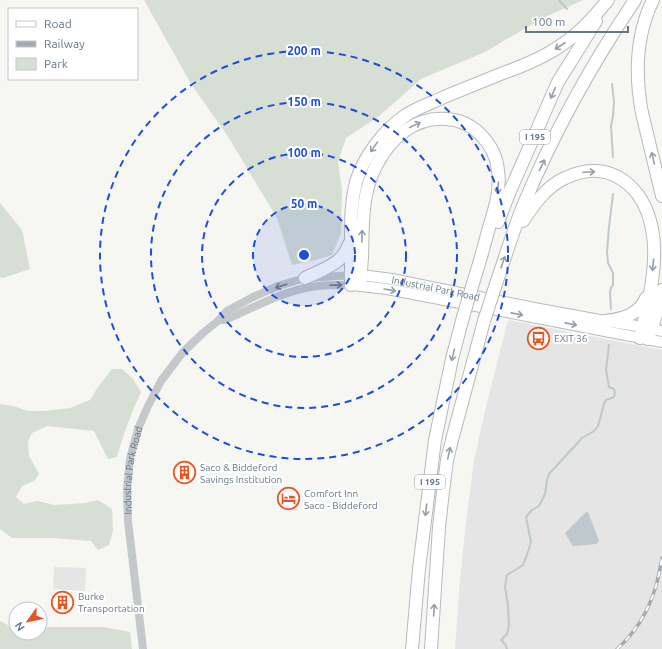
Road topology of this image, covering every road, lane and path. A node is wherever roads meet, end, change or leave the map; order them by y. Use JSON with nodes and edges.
{"nodes":[{"id":1,"x":609,"y":0,"type":"edge"},
{"id":2,"x":634,"y":0,"type":"edge"},
{"id":3,"x":653,"y":0,"type":"edge"},
{"id":4,"x":662,"y":196,"type":"edge"},
{"id":5,"x":351,"y":233,"type":"junction"},
{"id":6,"x":511,"y":240,"type":"junction"},
{"id":7,"x":306,"y":278,"type":"junction"},
{"id":8,"x":356,"y":280,"type":"junction"},
{"id":9,"x":474,"y":280,"type":"junction"},
{"id":10,"x":651,"y":285,"type":"junction"},
{"id":11,"x":662,"y":290,"type":"edge"},
{"id":12,"x":220,"y":320,"type":"junction"},
{"id":13,"x":605,"y":321,"type":"junction"},
{"id":14,"x":649,"y":333,"type":"edge"},
{"id":15,"x":662,"y":342,"type":"edge"},
{"id":16,"x":143,"y":649,"type":"edge"},
{"id":17,"x":412,"y":649,"type":"edge"},
{"id":18,"x":431,"y":649,"type":"edge"}],
"edges":[{"from":1,"to":5,"type":"highway","one_way":true},
{"from":1,"to":9,"type":"highway","number":"I 195","one_way":true},
{"from":6,"to":2,"type":"highway","number":"I 195","one_way":true},
{"from":4,"to":3,"type":"highway","one_way":true},
{"from":5,"to":7,"type":"highway"},
{"from":5,"to":8,"type":"highway"},
{"from":6,"to":10,"type":"highway","one_way":true},
{"from":18,"to":6,"type":"highway","number":"I 195","one_way":true,"bridge":true},
{"from":7,"to":8,"type":"street","name":"Industrial Park Road"},
{"from":7,"to":12,"type":"street","name":"Industrial Park Road","one_way":true},
{"from":8,"to":9,"type":"highway","one_way":true},
{"from":12,"to":8,"type":"street","name":"Industrial Park Road","one_way":true},
{"from":8,"to":13,"type":"main road","name":"Industrial Park Road"},
{"from":8,"to":14,"type":"main road","name":"Industrial Park Road","one_way":true},
{"from":9,"to":17,"type":"highway","number":"I 195","one_way":true,"bridge":true},
{"from":10,"to":13,"type":"highway"},
{"from":10,"to":14,"type":"highway"},
{"from":11,"to":14,"type":"highway"},
{"from":12,"to":16,"type":"street","name":"Industrial Park Road"},
{"from":13,"to":14,"type":"main road","name":"Industrial Park Road"},
{"from":14,"to":15,"type":"main road","name":"Industrial Park Road"}]}
